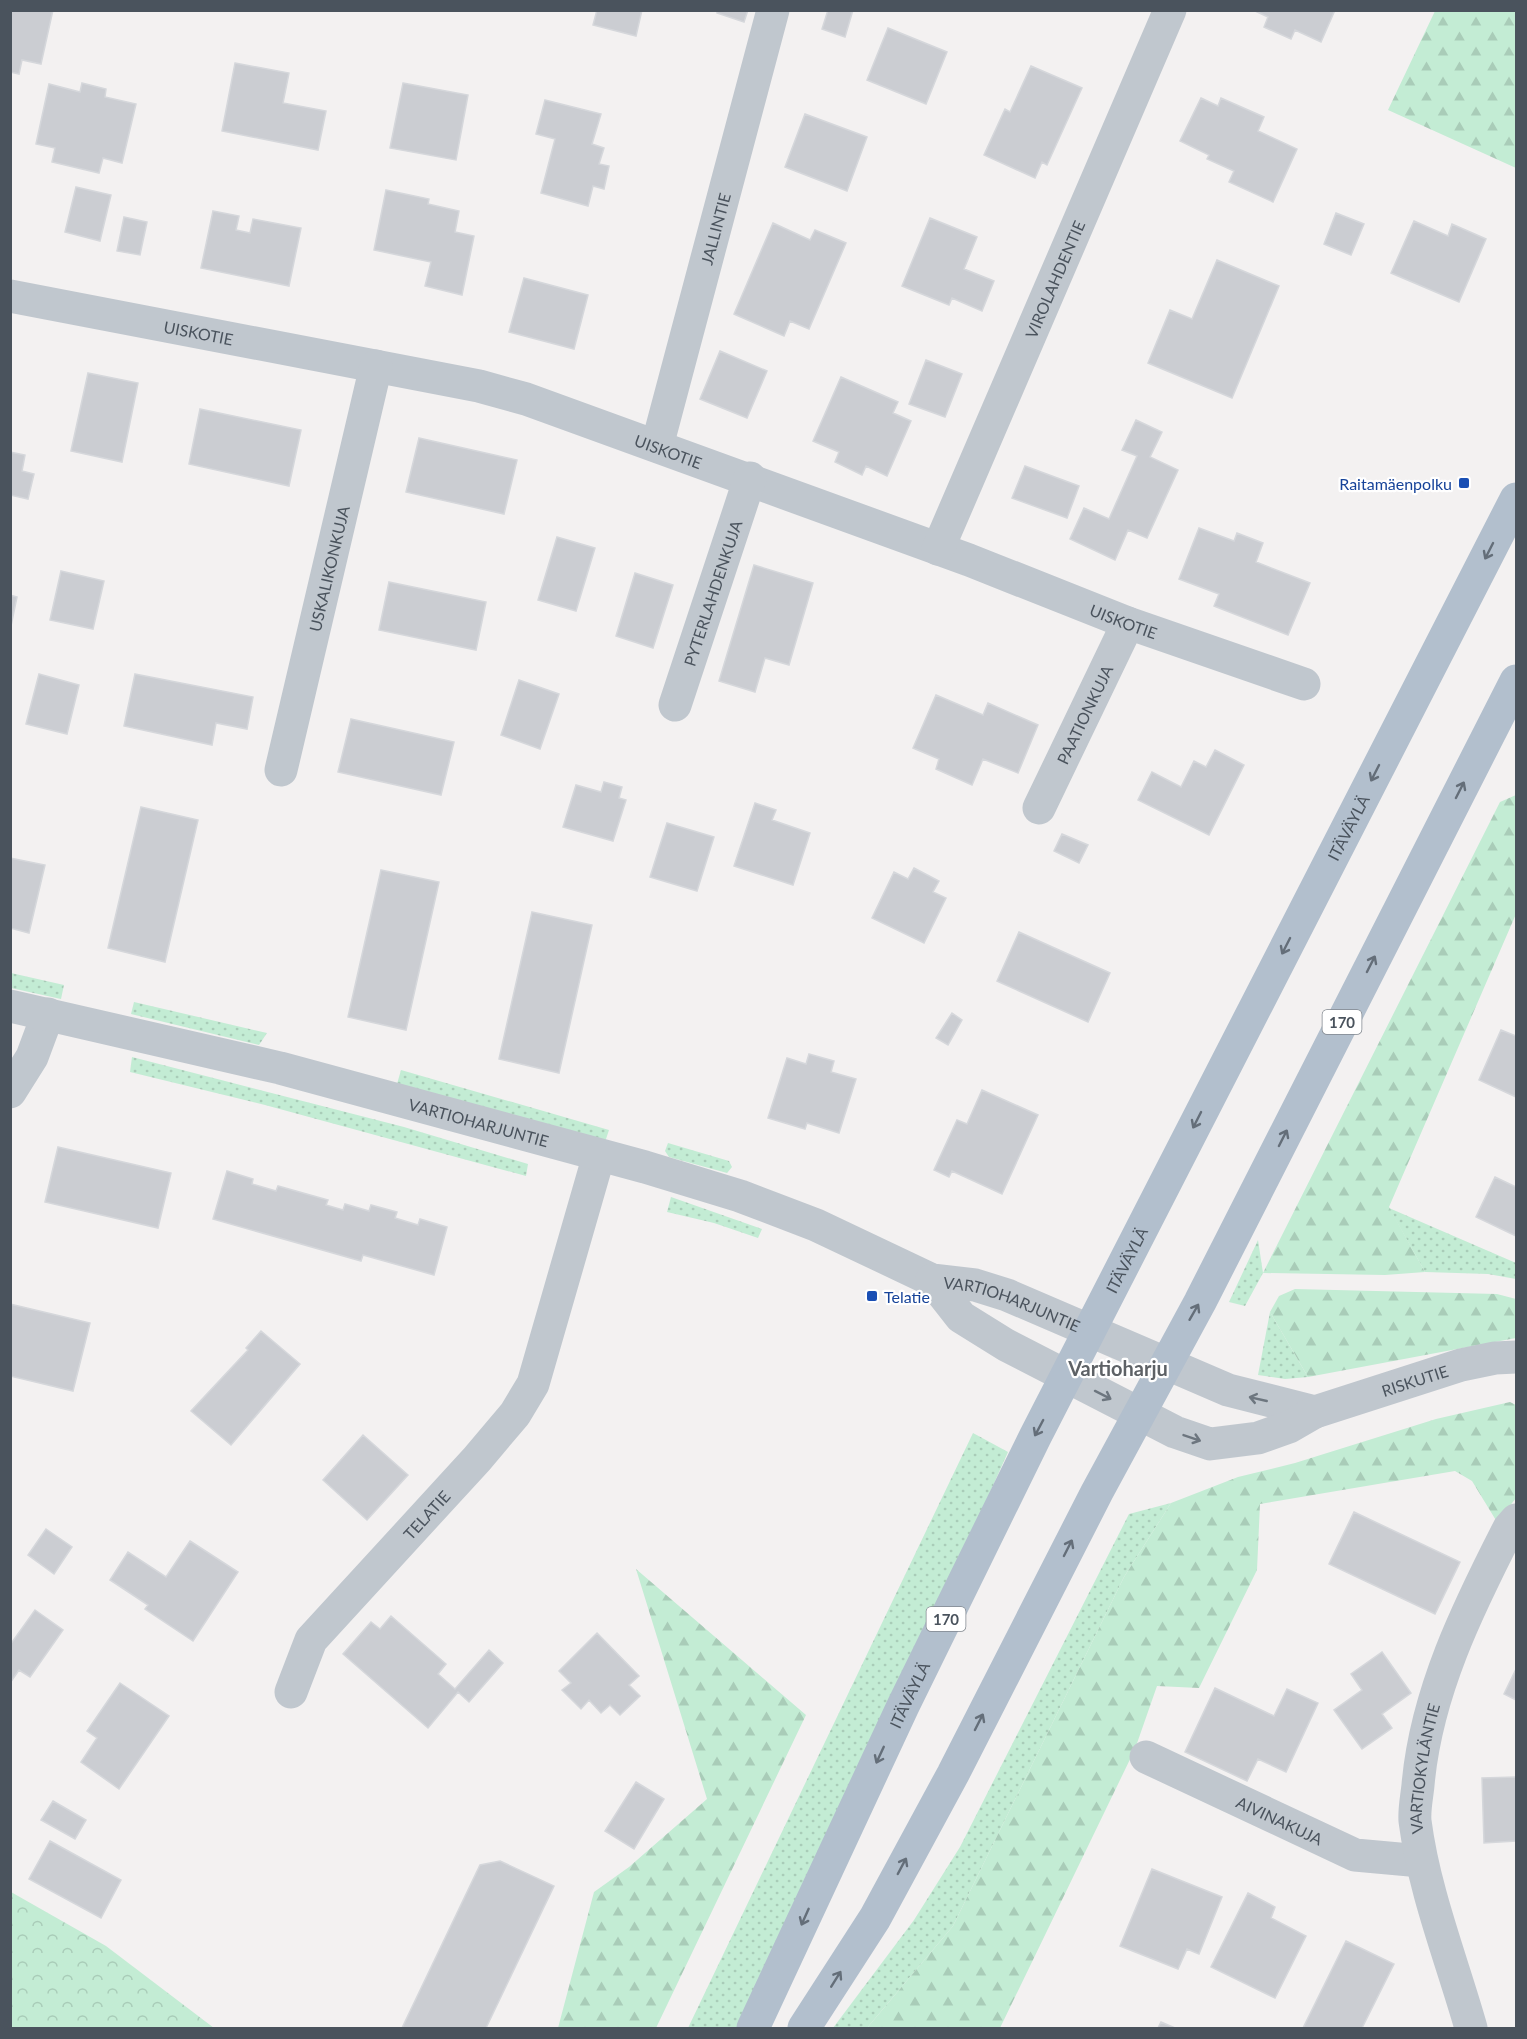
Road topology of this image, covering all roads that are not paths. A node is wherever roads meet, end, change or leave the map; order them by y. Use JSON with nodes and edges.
{"nodes":[{"id":1,"x":773,"y":10,"type":"edge"},
{"id":2,"x":1170,"y":10,"type":"edge"},
{"id":3,"x":10,"y":296,"type":"edge"},
{"id":4,"x":376,"y":366,"type":"junction"},
{"id":5,"x":657,"y":446,"type":"junction"},
{"id":6,"x":750,"y":478,"type":"junction"},
{"id":7,"x":1516,"y":500,"type":"edge"},
{"id":8,"x":938,"y":549,"type":"junction"},
{"id":9,"x":1128,"y":623,"type":"junction"},
{"id":10,"x":1516,"y":681,"type":"edge"},
{"id":11,"x":1304,"y":684,"type":"dead end"},
{"id":12,"x":675,"y":705,"type":"dead end"},
{"id":13,"x":281,"y":770,"type":"dead end"},
{"id":14,"x":1039,"y":808,"type":"dead end"},
{"id":15,"x":10,"y":1006,"type":"edge"},
{"id":16,"x":48,"y":1014,"type":"junction"},
{"id":17,"x":10,"y":1092,"type":"edge"},
{"id":18,"x":599,"y":1155,"type":"junction"},
{"id":19,"x":932,"y":1280,"type":"junction"},
{"id":20,"x":1090,"y":1330,"type":"junction"},
{"id":21,"x":1516,"y":1357,"type":"edge"},
{"id":22,"x":1165,"y":1362,"type":"junction"},
{"id":23,"x":1066,"y":1377,"type":"junction"},
{"id":24,"x":1315,"y":1412,"type":"junction"},
{"id":25,"x":1139,"y":1413,"type":"junction"},
{"id":26,"x":1516,"y":1520,"type":"edge"},
{"id":27,"x":291,"y":1692,"type":"dead end"},
{"id":28,"x":1146,"y":1757,"type":"dead end"},
{"id":29,"x":1421,"y":1861,"type":"junction"},
{"id":30,"x":753,"y":2028,"type":"edge"},
{"id":31,"x":804,"y":2028,"type":"edge"},
{"id":32,"x":1471,"y":2028,"type":"edge"}],
"edges":[{"from":1,"to":5,"type":"street","name":"JALLINTIE"},
{"from":2,"to":8,"type":"street","name":"VIROLAHDENTIE"},
{"from":3,"to":4,"type":"street","name":"UISKOTIE"},
{"from":4,"to":5,"type":"street","name":"UISKOTIE"},
{"from":4,"to":13,"type":"street","name":"USKALIKONKUJA"},
{"from":5,"to":6,"type":"street","name":"UISKOTIE"},
{"from":6,"to":8,"type":"street","name":"UISKOTIE"},
{"from":6,"to":12,"type":"street","name":"PYTERLAHDENKUJA"},
{"from":7,"to":20,"type":"main road","name":"ITÄVÄYLÄ","number":"170","one_way":true},
{"from":8,"to":9,"type":"street","name":"UISKOTIE"},
{"from":9,"to":11,"type":"street","name":"UISKOTIE"},
{"from":9,"to":14,"type":"street","name":"PAATIONKUJA"},
{"from":22,"to":10,"type":"main road","number":"170","one_way":true},
{"from":15,"to":16,"type":"street","name":"VARTIOHARJUNTIE"},
{"from":16,"to":17,"type":"street"},
{"from":16,"to":18,"type":"street","name":"VARTIOHARJUNTIE"},
{"from":18,"to":19,"type":"street","name":"VARTIOHARJUNTIE"},
{"from":18,"to":27,"type":"street","name":"TELATIE"},
{"from":19,"to":20,"type":"street","name":"VARTIOHARJUNTIE"},
{"from":19,"to":23,"type":"street","name":"VARTIOHARJUNTIE"},
{"from":20,"to":22,"type":"street","name":"VARTIOHARJUNTIE"},
{"from":20,"to":23,"type":"main road","name":"ITÄVÄYLÄ","number":"170"},
{"from":21,"to":24,"type":"street","name":"RISKUTIE"},
{"from":24,"to":22,"type":"street","one_way":true},
{"from":22,"to":25,"type":"main road","number":"170"},
{"from":23,"to":25,"type":"street","name":"VARTIOHARJUNTIE","one_way":true},
{"from":23,"to":30,"type":"main road","name":"ITÄVÄYLÄ","number":"170","one_way":true},
{"from":25,"to":24,"type":"street","name":"RISKUTIE","one_way":true},
{"from":31,"to":25,"type":"main road","number":"170","one_way":true},
{"from":26,"to":29,"type":"street","name":"VARTIOKYLÄNTIE"},
{"from":28,"to":29,"type":"street","name":"AIVINAKUJA"},
{"from":29,"to":32,"type":"street","name":"VARTIOKYLÄNTIE"}]}
